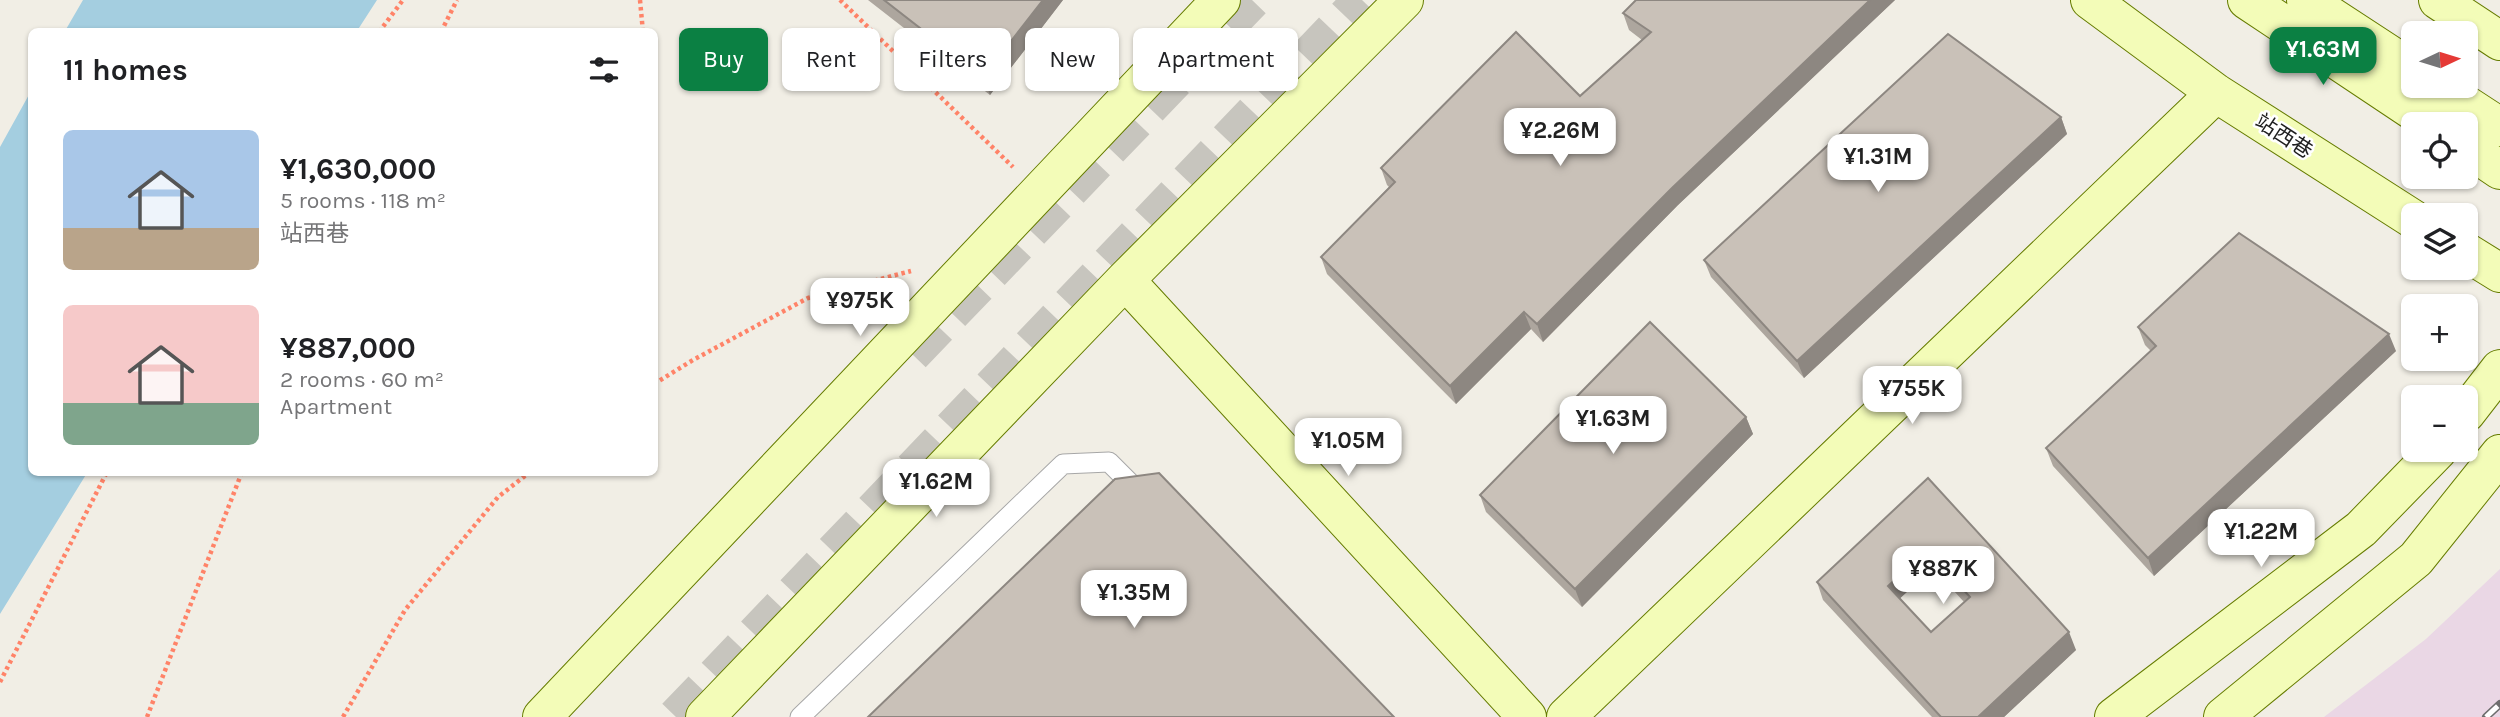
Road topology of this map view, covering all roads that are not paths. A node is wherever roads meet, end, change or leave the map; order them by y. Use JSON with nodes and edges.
{"nodes":[{"id":1,"x":1221,"y":0,"type":"edge"},
{"id":2,"x":1404,"y":0,"type":"edge"},
{"id":3,"x":2090,"y":0,"type":"edge"},
{"id":4,"x":2248,"y":0,"type":"edge"},
{"id":5,"x":2306,"y":0,"type":"edge"},
{"id":6,"x":2438,"y":0,"type":"edge"},
{"id":7,"x":2500,"y":41,"type":"edge"},
{"id":8,"x":2401,"y":62,"type":"edge"},
{"id":9,"x":2216,"y":93,"type":"junction"},
{"id":10,"x":2455,"y":98,"type":"edge"},
{"id":11,"x":2414,"y":112,"type":"edge"},
{"id":12,"x":2500,"y":127,"type":"edge"},
{"id":13,"x":2478,"y":154,"type":"edge"},
{"id":14,"x":2500,"y":170,"type":"edge"},
{"id":15,"x":2401,"y":211,"type":"edge"},
{"id":16,"x":2478,"y":260,"type":"edge"},
{"id":17,"x":2499,"y":274,"type":"edge"},
{"id":18,"x":1125,"y":280,"type":"junction"},
{"id":19,"x":2500,"y":369,"type":"edge"},
{"id":20,"x":2478,"y":397,"type":"edge"},
{"id":21,"x":2500,"y":454,"type":"edge"},
{"id":22,"x":2426,"y":462,"type":"edge"},
{"id":23,"x":1157,"y":511,"type":"edge"},
{"id":24,"x":542,"y":717,"type":"edge"},
{"id":25,"x":705,"y":717,"type":"edge"},
{"id":26,"x":800,"y":717,"type":"edge"},
{"id":27,"x":1527,"y":717,"type":"edge"},
{"id":28,"x":1566,"y":717,"type":"edge"},
{"id":29,"x":2114,"y":717,"type":"edge"},
{"id":30,"x":2223,"y":717,"type":"edge"}],
"edges":[{"from":1,"to":24,"type":"street"},
{"from":2,"to":18,"type":"street"},
{"from":3,"to":9,"type":"street","name":"站西巷"},
{"from":4,"to":11,"type":"street"},
{"from":5,"to":8,"type":"street"},
{"from":6,"to":7,"type":"street"},
{"from":9,"to":15,"type":"street","name":"站西巷"},
{"from":9,"to":28,"type":"street"},
{"from":10,"to":12,"type":"street"},
{"from":13,"to":14,"type":"street"},
{"from":16,"to":17,"type":"street"},
{"from":18,"to":25,"type":"street"},
{"from":18,"to":27,"type":"street"},
{"from":19,"to":20,"type":"street"},
{"from":21,"to":30,"type":"street"},
{"from":22,"to":29,"type":"street"},
{"from":23,"to":26,"type":"lane"}]}
